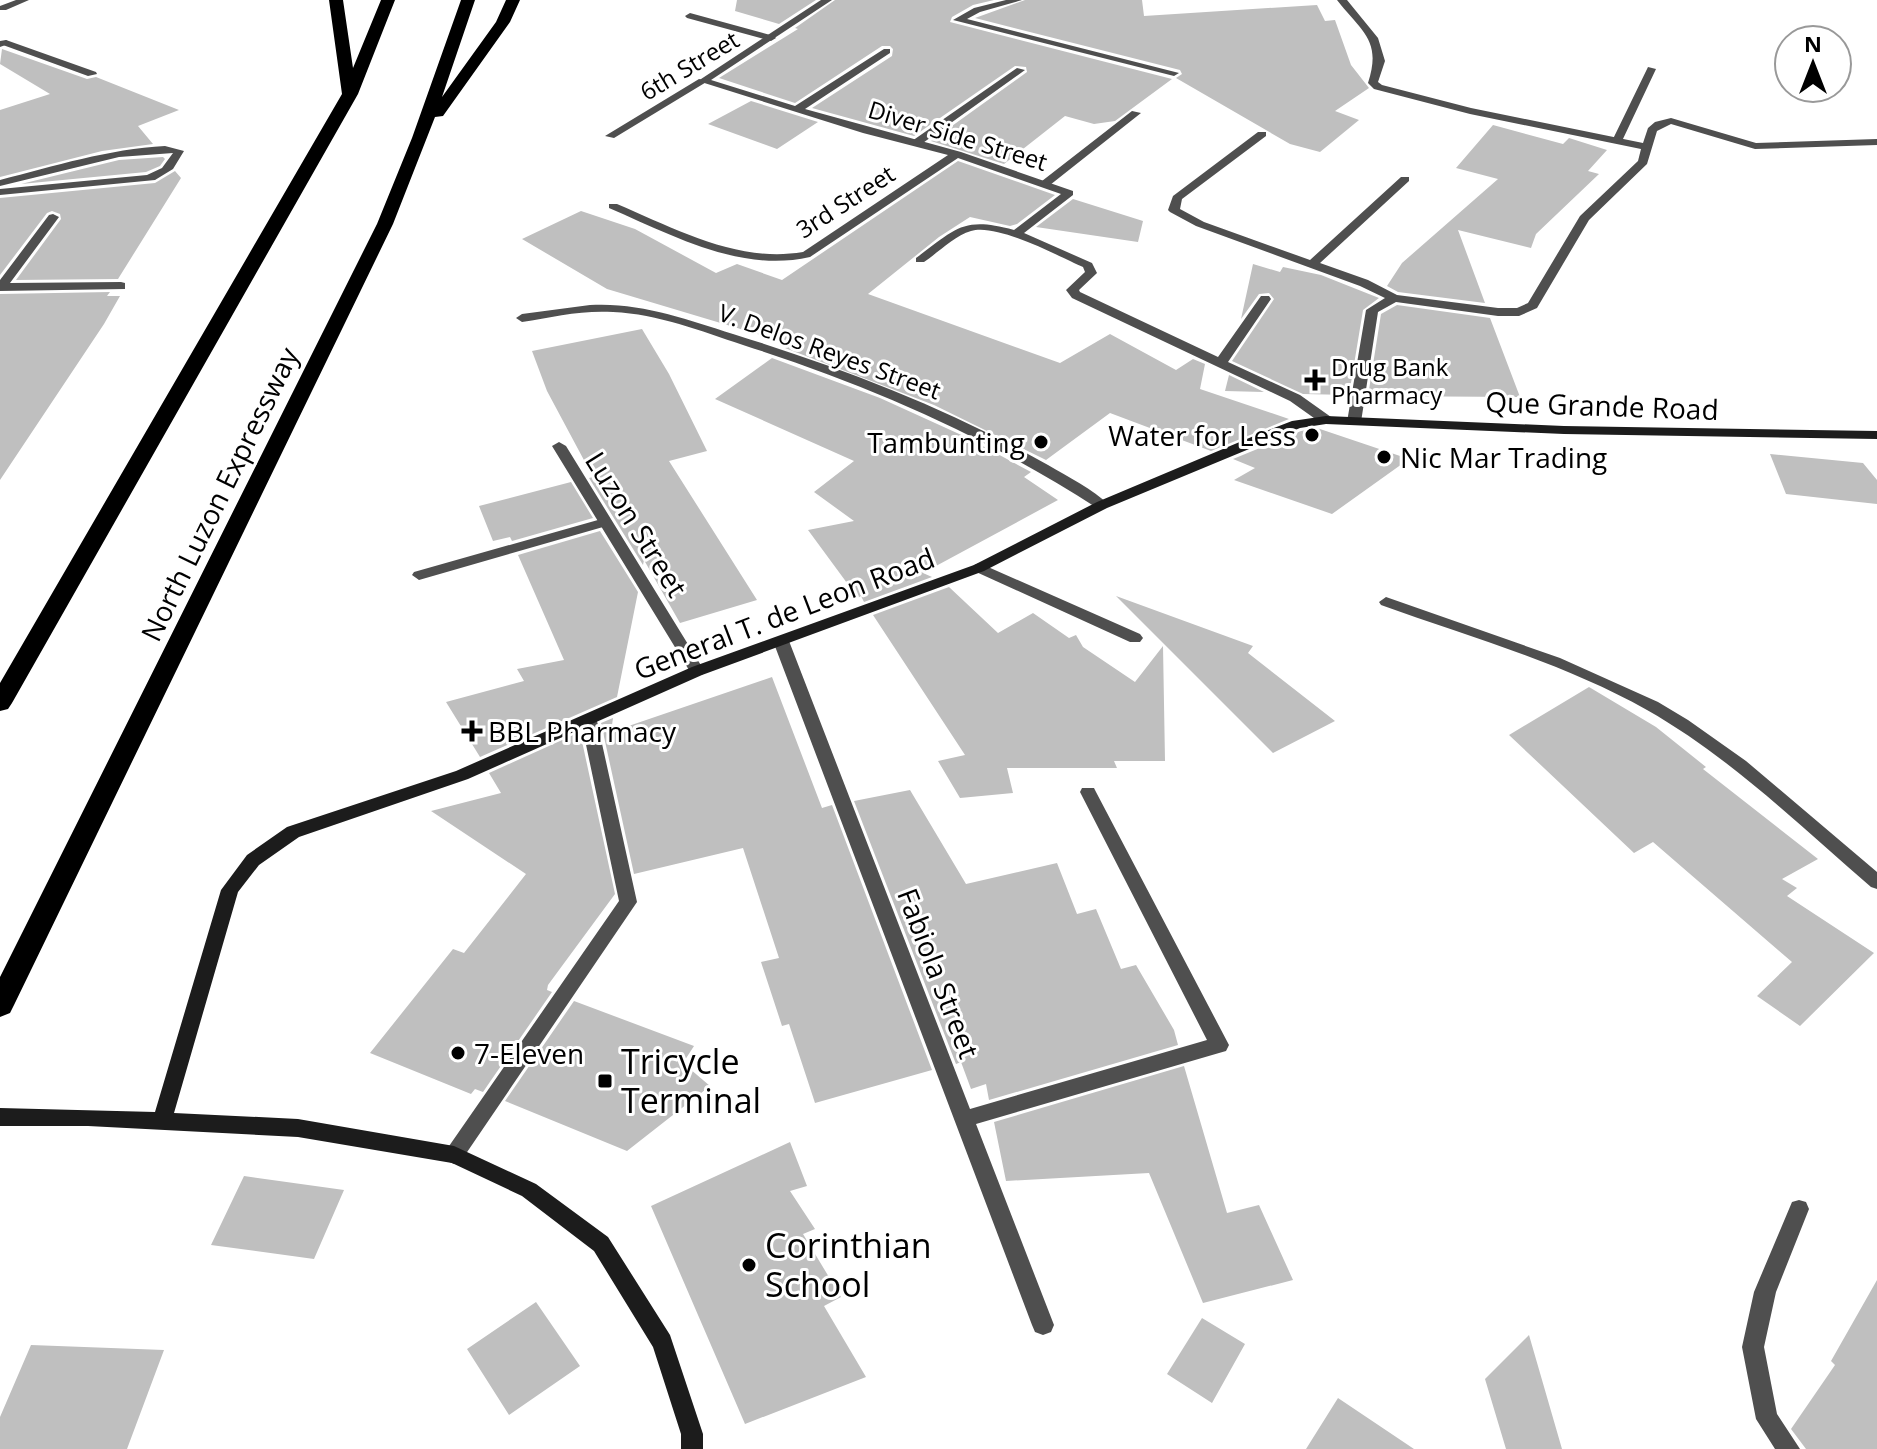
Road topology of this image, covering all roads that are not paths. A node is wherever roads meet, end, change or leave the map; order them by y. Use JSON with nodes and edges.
{"nodes":[{"id":1,"x":24,"y":0,"type":"edge"},
{"id":2,"x":336,"y":0,"type":"edge"},
{"id":3,"x":388,"y":0,"type":"edge"},
{"id":4,"x":468,"y":0,"type":"edge"},
{"id":5,"x":513,"y":0,"type":"edge"},
{"id":6,"x":827,"y":0,"type":"edge"},
{"id":7,"x":1017,"y":0,"type":"edge"},
{"id":8,"x":1342,"y":0,"type":"edge"},
{"id":9,"x":3,"y":8,"type":"dead end"},
{"id":10,"x":690,"y":16,"type":"dead end"},
{"id":11,"x":771,"y":38,"type":"junction"},
{"id":12,"x":3,"y":43,"type":"edge"},
{"id":13,"x":887,"y":51,"type":"dead end"},
{"id":14,"x":1651,"y":69,"type":"dead end"},
{"id":15,"x":1020,"y":70,"type":"dead end"},
{"id":16,"x":1174,"y":73,"type":"dead end"},
{"id":17,"x":92,"y":74,"type":"dead end"},
{"id":18,"x":703,"y":81,"type":"junction"},
{"id":19,"x":350,"y":94,"type":"junction"},
{"id":20,"x":796,"y":110,"type":"junction"},
{"id":21,"x":1136,"y":113,"type":"dead end"},
{"id":22,"x":1262,"y":134,"type":"dead end"},
{"id":23,"x":610,"y":136,"type":"dead end"},
{"id":24,"x":420,"y":138,"type":"junction"},
{"id":25,"x":1617,"y":141,"type":"junction"},
{"id":26,"x":1877,"y":142,"type":"edge"},
{"id":27,"x":916,"y":143,"type":"junction"},
{"id":28,"x":1646,"y":147,"type":"junction"},
{"id":29,"x":957,"y":154,"type":"junction"},
{"id":30,"x":1405,"y":179,"type":"dead end"},
{"id":31,"x":0,"y":183,"type":"edge"},
{"id":32,"x":1046,"y":183,"type":"junction"},
{"id":33,"x":0,"y":192,"type":"edge"},
{"id":34,"x":613,"y":206,"type":"dead end"},
{"id":35,"x":53,"y":217,"type":"dead end"},
{"id":36,"x":1014,"y":235,"type":"junction"},
{"id":37,"x":920,"y":260,"type":"dead end"},
{"id":38,"x":1311,"y":265,"type":"junction"},
{"id":39,"x":121,"y":286,"type":"dead end"},
{"id":40,"x":1,"y":287,"type":"edge"},
{"id":41,"x":1394,"y":298,"type":"junction"},
{"id":42,"x":1265,"y":299,"type":"dead end"},
{"id":43,"x":522,"y":318,"type":"dead end"},
{"id":44,"x":1221,"y":362,"type":"junction"},
{"id":45,"x":1326,"y":420,"type":"junction"},
{"id":46,"x":1354,"y":422,"type":"junction"},
{"id":47,"x":1877,"y":435,"type":"edge"},
{"id":48,"x":559,"y":446,"type":"dead end"},
{"id":49,"x":1102,"y":505,"type":"junction"},
{"id":50,"x":605,"y":522,"type":"junction"},
{"id":51,"x":979,"y":568,"type":"junction"},
{"id":52,"x":419,"y":575,"type":"dead end"},
{"id":53,"x":1386,"y":602,"type":"dead end"},
{"id":54,"x":1135,"y":638,"type":"dead end"},
{"id":55,"x":781,"y":641,"type":"junction"},
{"id":56,"x":697,"y":671,"type":"junction"},
{"id":57,"x":0,"y":703,"type":"edge"},
{"id":58,"x":589,"y":721,"type":"junction"},
{"id":59,"x":1088,"y":792,"type":"dead end"},
{"id":60,"x":1877,"y":882,"type":"edge"},
{"id":61,"x":0,"y":1005,"type":"edge"},
{"id":62,"x":0,"y":1117,"type":"edge"},
{"id":63,"x":965,"y":1119,"type":"junction"},
{"id":64,"x":162,"y":1121,"type":"junction"},
{"id":65,"x":454,"y":1155,"type":"junction"},
{"id":66,"x":1799,"y":1209,"type":"dead end"},
{"id":67,"x":1043,"y":1325,"type":"dead end"},
{"id":68,"x":692,"y":1449,"type":"edge"},
{"id":69,"x":1789,"y":1449,"type":"edge"}],
"edges":[{"from":1,"to":9,"type":"street"},
{"from":2,"to":19,"type":"highway"},
{"from":3,"to":19,"type":"highway"},
{"from":4,"to":24,"type":"highway","name":"North Luzon Expressway"},
{"from":5,"to":24,"type":"highway"},
{"from":6,"to":11,"type":"street","name":"6th Street"},
{"from":7,"to":16,"type":"street"},
{"from":8,"to":25,"type":"street"},
{"from":10,"to":11,"type":"street"},
{"from":11,"to":18,"type":"street","name":"6th Street"},
{"from":12,"to":17,"type":"street"},
{"from":13,"to":20,"type":"street"},
{"from":14,"to":25,"type":"street"},
{"from":15,"to":27,"type":"street"},
{"from":18,"to":20,"type":"street","name":"Diver Side Street"},
{"from":18,"to":23,"type":"street","name":"6th Street"},
{"from":19,"to":57,"type":"highway"},
{"from":20,"to":27,"type":"street","name":"Diver Side Street"},
{"from":21,"to":32,"type":"street"},
{"from":22,"to":38,"type":"street"},
{"from":24,"to":61,"type":"highway","name":"North Luzon Expressway"},
{"from":25,"to":28,"type":"street"},
{"from":26,"to":28,"type":"street"},
{"from":27,"to":29,"type":"street","name":"Diver Side Street"},
{"from":28,"to":41,"type":"street"},
{"from":29,"to":32,"type":"street","name":"Diver Side Street"},
{"from":29,"to":34,"type":"street","name":"3rd Street"},
{"from":30,"to":38,"type":"street"},
{"from":31,"to":33,"type":"street"},
{"from":32,"to":36,"type":"street","name":"Diver Side Street"},
{"from":35,"to":40,"type":"street"},
{"from":36,"to":37,"type":"street"},
{"from":36,"to":44,"type":"street"},
{"from":38,"to":41,"type":"street"},
{"from":39,"to":40,"type":"street"},
{"from":41,"to":46,"type":"street"},
{"from":42,"to":44,"type":"street"},
{"from":43,"to":49,"type":"street","name":"V. Delos Reyes Street"},
{"from":44,"to":45,"type":"street"},
{"from":45,"to":46,"type":"main road","name":"Que Grande Road"},
{"from":45,"to":49,"type":"main road","name":"General T. de Leon Road"},
{"from":46,"to":47,"type":"main road","name":"Que Grande Road"},
{"from":48,"to":50,"type":"street","name":"Luzon Street"},
{"from":49,"to":51,"type":"main road","name":"General T. de Leon Road"},
{"from":50,"to":52,"type":"street"},
{"from":50,"to":56,"type":"street","name":"Luzon Street"},
{"from":51,"to":54,"type":"street"},
{"from":51,"to":55,"type":"main road","name":"General T. de Leon Road"},
{"from":53,"to":60,"type":"street"},
{"from":55,"to":56,"type":"main road","name":"General T. de Leon Road"},
{"from":55,"to":63,"type":"street","name":"Fabiola Street"},
{"from":56,"to":58,"type":"main road","name":"General T. de Leon Road"},
{"from":58,"to":64,"type":"main road","name":"General T. de Leon Road"},
{"from":58,"to":65,"type":"street"},
{"from":59,"to":63,"type":"street"},
{"from":62,"to":64,"type":"main road"},
{"from":63,"to":67,"type":"street","name":"Fabiola Street"},
{"from":64,"to":65,"type":"main road"},
{"from":65,"to":68,"type":"main road"},
{"from":66,"to":69,"type":"street"}]}
